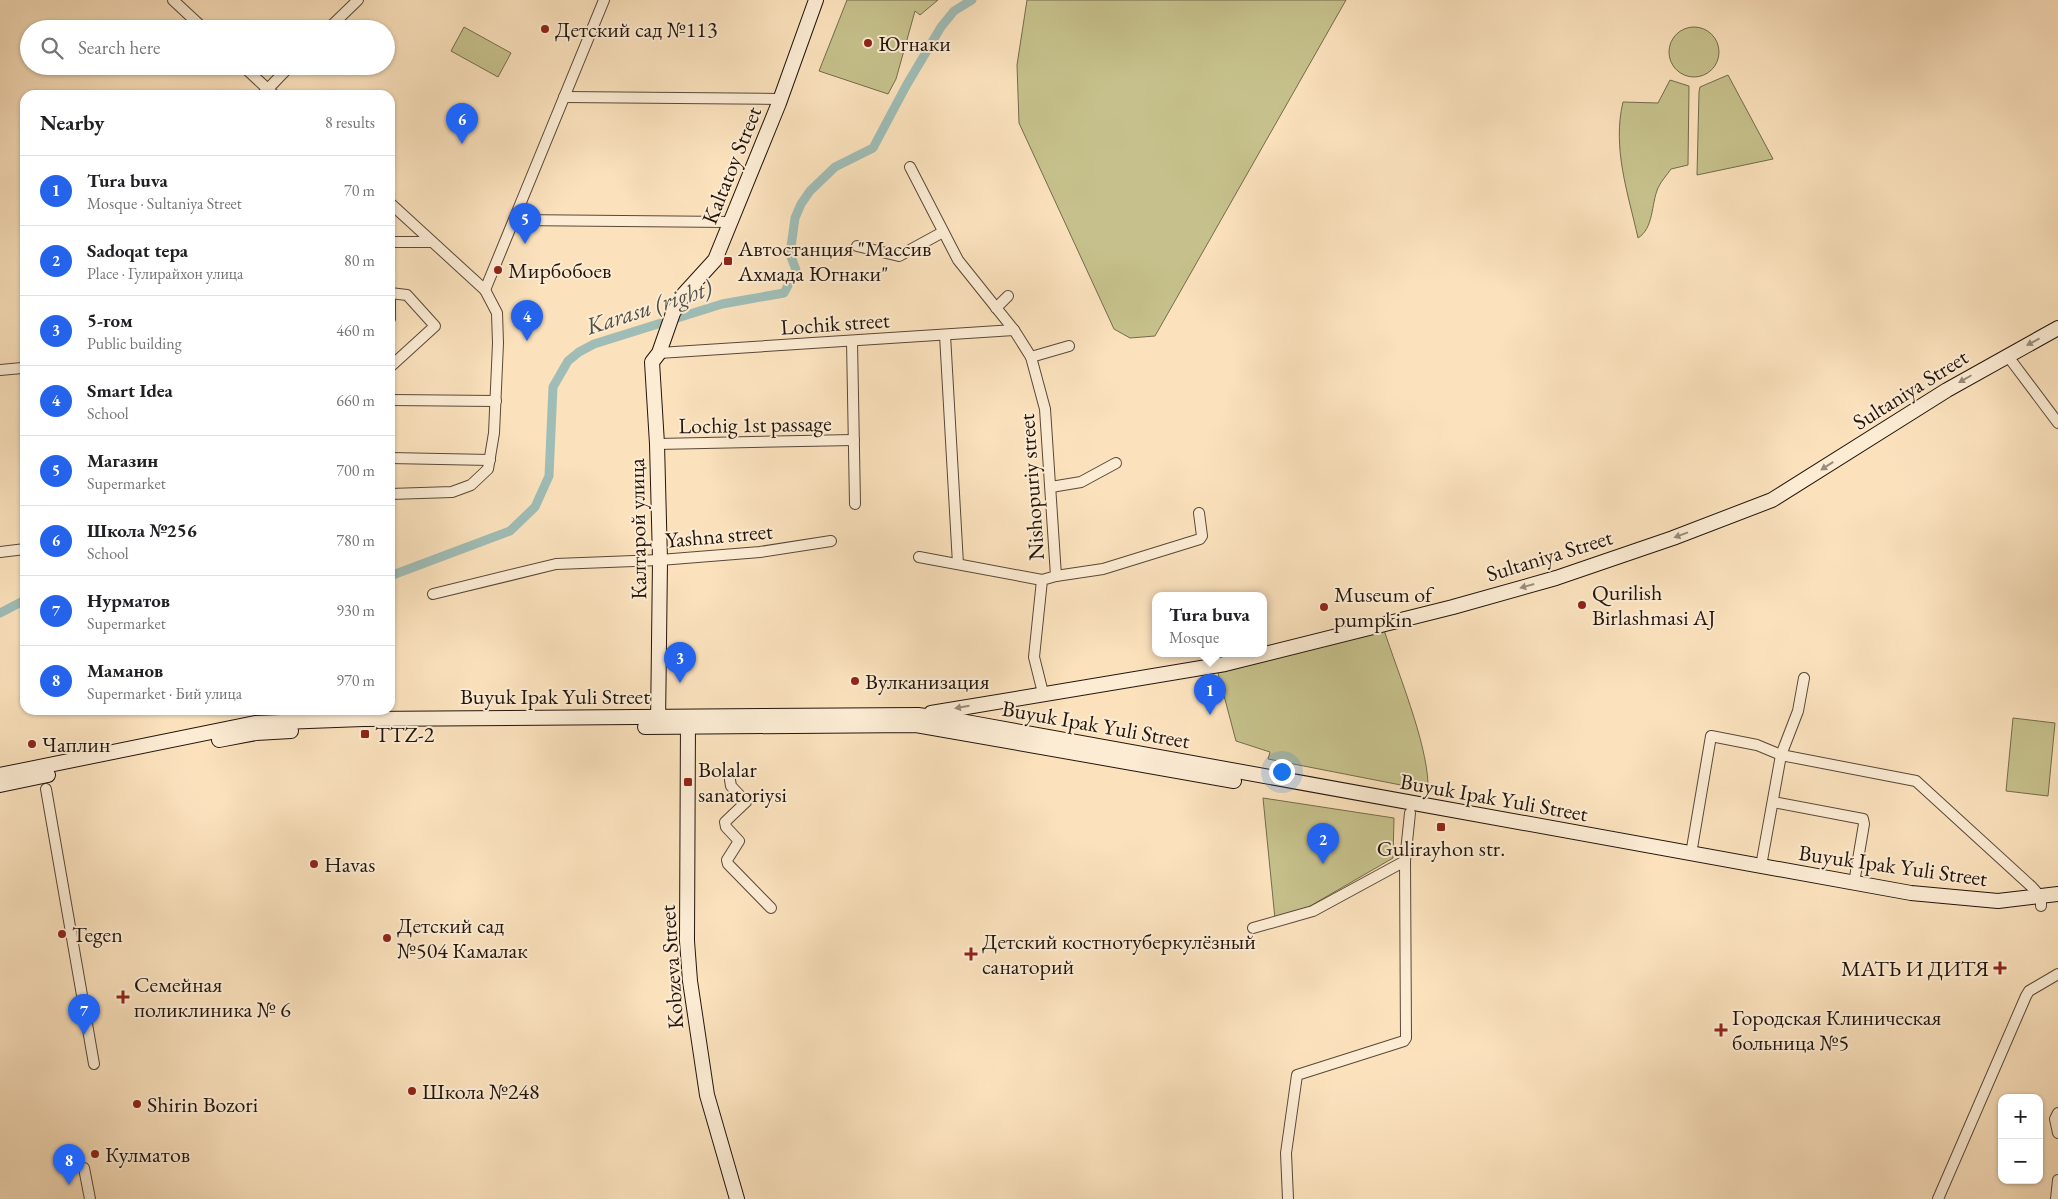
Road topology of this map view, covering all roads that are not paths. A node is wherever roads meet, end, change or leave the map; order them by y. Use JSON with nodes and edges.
{"nodes":[{"id":1,"x":173,"y":0,"type":"edge"},
{"id":2,"x":358,"y":0,"type":"edge"},
{"id":3,"x":604,"y":0,"type":"edge"},
{"id":4,"x":816,"y":0,"type":"edge"},
{"id":5,"x":194,"y":20,"type":"edge"},
{"id":6,"x":337,"y":20,"type":"edge"},
{"id":7,"x":251,"y":75,"type":"edge"},
{"id":8,"x":283,"y":75,"type":"edge"},
{"id":9,"x":265,"y":90,"type":"edge"},
{"id":10,"x":270,"y":90,"type":"edge"},
{"id":11,"x":564,"y":97,"type":"junction"},
{"id":12,"x":780,"y":99,"type":"junction"},
{"id":13,"x":910,"y":167,"type":"dead end"},
{"id":14,"x":395,"y":208,"type":"edge"},
{"id":15,"x":514,"y":220,"type":"junction"},
{"id":16,"x":730,"y":222,"type":"junction"},
{"id":17,"x":943,"y":232,"type":"junction"},
{"id":18,"x":395,"y":242,"type":"edge"},
{"id":19,"x":432,"y":242,"type":"junction"},
{"id":20,"x":857,"y":246,"type":"dead end"},
{"id":21,"x":485,"y":290,"type":"junction"},
{"id":22,"x":395,"y":294,"type":"edge"},
{"id":23,"x":1008,"y":296,"type":"dead end"},
{"id":24,"x":996,"y":308,"type":"junction"},
{"id":25,"x":2058,"y":328,"type":"edge"},
{"id":26,"x":1014,"y":330,"type":"junction"},
{"id":27,"x":664,"y":334,"type":"joint"},
{"id":28,"x":945,"y":335,"type":"junction"},
{"id":29,"x":852,"y":341,"type":"junction"},
{"id":30,"x":1069,"y":346,"type":"dead end"},
{"id":31,"x":659,"y":354,"type":"junction"},
{"id":32,"x":2007,"y":355,"type":"junction"},
{"id":33,"x":1031,"y":357,"type":"junction"},
{"id":34,"x":395,"y":362,"type":"edge"},
{"id":35,"x":20,"y":368,"type":"edge"},
{"id":36,"x":0,"y":370,"type":"edge"},
{"id":37,"x":395,"y":400,"type":"edge"},
{"id":38,"x":496,"y":401,"type":"junction"},
{"id":39,"x":2058,"y":423,"type":"edge"},
{"id":40,"x":854,"y":440,"type":"junction"},
{"id":41,"x":657,"y":444,"type":"junction"},
{"id":42,"x":395,"y":458,"type":"edge"},
{"id":43,"x":490,"y":460,"type":"junction"},
{"id":44,"x":1116,"y":463,"type":"dead end"},
{"id":45,"x":1051,"y":487,"type":"junction"},
{"id":46,"x":395,"y":494,"type":"edge"},
{"id":47,"x":856,"y":504,"type":"dead end"},
{"id":48,"x":1199,"y":513,"type":"dead end"},
{"id":49,"x":831,"y":541,"type":"dead end"},
{"id":50,"x":20,"y":550,"type":"edge"},
{"id":51,"x":0,"y":552,"type":"edge"},
{"id":52,"x":919,"y":557,"type":"dead end"},
{"id":53,"x":660,"y":560,"type":"junction"},
{"id":54,"x":958,"y":564,"type":"junction"},
{"id":55,"x":1056,"y":576,"type":"junction"},
{"id":56,"x":1042,"y":580,"type":"junction"},
{"id":57,"x":432,"y":594,"type":"dead end"},
{"id":58,"x":1267,"y":654,"type":"edge"},
{"id":59,"x":1253,"y":657,"type":"edge"},
{"id":60,"x":1804,"y":678,"type":"dead end"},
{"id":61,"x":1043,"y":693,"type":"junction"},
{"id":62,"x":918,"y":715,"type":"junction"},
{"id":63,"x":658,"y":722,"type":"junction"},
{"id":64,"x":688,"y":722,"type":"junction"},
{"id":65,"x":1781,"y":755,"type":"junction"},
{"id":66,"x":0,"y":775,"type":"edge"},
{"id":67,"x":730,"y":780,"type":"dead end"},
{"id":68,"x":0,"y":784,"type":"edge"},
{"id":69,"x":46,"y":789,"type":"dead end"},
{"id":70,"x":1773,"y":802,"type":"junction"},
{"id":71,"x":1410,"y":808,"type":"junction"},
{"id":72,"x":1691,"y":854,"type":"junction"},
{"id":73,"x":1405,"y":861,"type":"junction"},
{"id":74,"x":1761,"y":866,"type":"junction"},
{"id":75,"x":1854,"y":883,"type":"junction"},
{"id":76,"x":2058,"y":894,"type":"edge"},
{"id":77,"x":2041,"y":902,"type":"junction"},
{"id":78,"x":2058,"y":903,"type":"edge"},
{"id":79,"x":771,"y":908,"type":"dead end"},
{"id":80,"x":1253,"y":928,"type":"dead end"},
{"id":81,"x":2058,"y":974,"type":"edge"},
{"id":82,"x":94,"y":1064,"type":"dead end"},
{"id":83,"x":2058,"y":1113,"type":"edge"},
{"id":84,"x":2058,"y":1133,"type":"edge"},
{"id":85,"x":84,"y":1168,"type":"dead end"},
{"id":86,"x":2058,"y":1180,"type":"edge"},
{"id":87,"x":90,"y":1199,"type":"edge"},
{"id":88,"x":736,"y":1199,"type":"edge"},
{"id":89,"x":1288,"y":1199,"type":"edge"},
{"id":90,"x":1938,"y":1199,"type":"edge"},
{"id":91,"x":2056,"y":1199,"type":"edge"}],
"edges":[{"from":1,"to":5,"type":"street"},
{"from":2,"to":6,"type":"street"},
{"from":3,"to":11,"type":"street"},
{"from":4,"to":12,"type":"main road","name":"Kaltatoy Street"},
{"from":7,"to":9,"type":"street"},
{"from":8,"to":10,"type":"street"},
{"from":11,"to":12,"type":"street"},
{"from":11,"to":15,"type":"street"},
{"from":12,"to":16,"type":"main road","name":"Kaltatoy Street"},
{"from":13,"to":17,"type":"street","name":"Nishopuriy street"},
{"from":14,"to":19,"type":"street"},
{"from":15,"to":16,"type":"street"},
{"from":15,"to":21,"type":"street"},
{"from":16,"to":27,"type":"main road","name":"Kaltatoy Street"},
{"from":17,"to":20,"type":"street"},
{"from":17,"to":24,"type":"street","name":"Nishopuriy street"},
{"from":18,"to":19,"type":"street"},
{"from":19,"to":21,"type":"street"},
{"from":21,"to":38,"type":"street"},
{"from":22,"to":34,"type":"street"},
{"from":23,"to":24,"type":"street"},
{"from":24,"to":26,"type":"street","name":"Nishopuriy street"},
{"from":25,"to":32,"type":"main road","name":"Sultаniya Street","one_way":true},
{"from":26,"to":28,"type":"street","name":"Lochik street"},
{"from":26,"to":33,"type":"street","name":"Nishopuriy street"},
{"from":27,"to":31,"type":"main road","name":"Калтарой улица"},
{"from":28,"to":29,"type":"street","name":"Lochik street"},
{"from":28,"to":54,"type":"street"},
{"from":29,"to":31,"type":"street","name":"Lochik street"},
{"from":29,"to":40,"type":"street"},
{"from":30,"to":33,"type":"street"},
{"from":31,"to":41,"type":"main road","name":"Калтарой улица"},
{"from":32,"to":39,"type":"street"},
{"from":32,"to":58,"type":"main road","name":"Sultаniya Street","one_way":true},
{"from":33,"to":45,"type":"street","name":"Nishopuriy street"},
{"from":35,"to":36,"type":"street"},
{"from":37,"to":38,"type":"street"},
{"from":38,"to":43,"type":"street"},
{"from":40,"to":41,"type":"street","name":"Lochig 1st passage"},
{"from":40,"to":47,"type":"street"},
{"from":41,"to":53,"type":"main road","name":"Калтарой улица"},
{"from":42,"to":43,"type":"street"},
{"from":43,"to":46,"type":"street"},
{"from":44,"to":45,"type":"street"},
{"from":45,"to":55,"type":"street","name":"Nishopuriy street"},
{"from":48,"to":55,"type":"street"},
{"from":49,"to":53,"type":"street","name":"Yashna street"},
{"from":50,"to":51,"type":"street"},
{"from":52,"to":54,"type":"street"},
{"from":53,"to":57,"type":"street","name":"Yashna street"},
{"from":53,"to":63,"type":"main road","name":"Калтарой улица"},
{"from":54,"to":56,"type":"street"},
{"from":55,"to":56,"type":"street","name":"Nishopuriy street"},
{"from":56,"to":61,"type":"street","name":"Nishopuriy street"},
{"from":59,"to":61,"type":"main road","name":"Sultаniya Street","one_way":true},
{"from":60,"to":65,"type":"street"},
{"from":61,"to":62,"type":"main road","name":"Sultаniya Street","one_way":true},
{"from":62,"to":64,"type":"main road","name":"Buyuk Ipak Yuli Street"},
{"from":62,"to":71,"type":"main road","name":"Buyuk Ipak Yuli Street"},
{"from":63,"to":64,"type":"main road","name":"Buyuk Ipak Yuli Street"},
{"from":63,"to":66,"type":"main road","name":"Buyuk Ipak Yuli Street"},
{"from":63,"to":68,"type":"main road","name":"Buyuk Ipak Yuli Street"},
{"from":64,"to":71,"type":"main road","name":"Buyuk Ipak Yuli Street"},
{"from":64,"to":88,"type":"main road","name":"Kobzeva Street"},
{"from":65,"to":70,"type":"street"},
{"from":65,"to":72,"type":"street"},
{"from":65,"to":77,"type":"street"},
{"from":67,"to":79,"type":"street"},
{"from":69,"to":82,"type":"street"},
{"from":70,"to":74,"type":"street"},
{"from":70,"to":75,"type":"street"},
{"from":71,"to":72,"type":"main road","name":"Buyuk Ipak Yuli Street"},
{"from":71,"to":73,"type":"street"},
{"from":71,"to":77,"type":"main road","name":"Buyuk Ipak Yuli Street"},
{"from":72,"to":74,"type":"main road","name":"Buyuk Ipak Yuli Street"},
{"from":73,"to":80,"type":"street"},
{"from":73,"to":89,"type":"street"},
{"from":74,"to":75,"type":"main road","name":"Buyuk Ipak Yuli Street"},
{"from":75,"to":77,"type":"main road","name":"Buyuk Ipak Yuli Street"},
{"from":76,"to":77,"type":"main road","name":"Buyuk Ipak Yuli Street"},
{"from":77,"to":78,"type":"main road","name":"Buyuk Ipak Yuli Street"},
{"from":81,"to":90,"type":"street"},
{"from":83,"to":84,"type":"street"},
{"from":85,"to":87,"type":"street"},
{"from":86,"to":91,"type":"street"}]}
